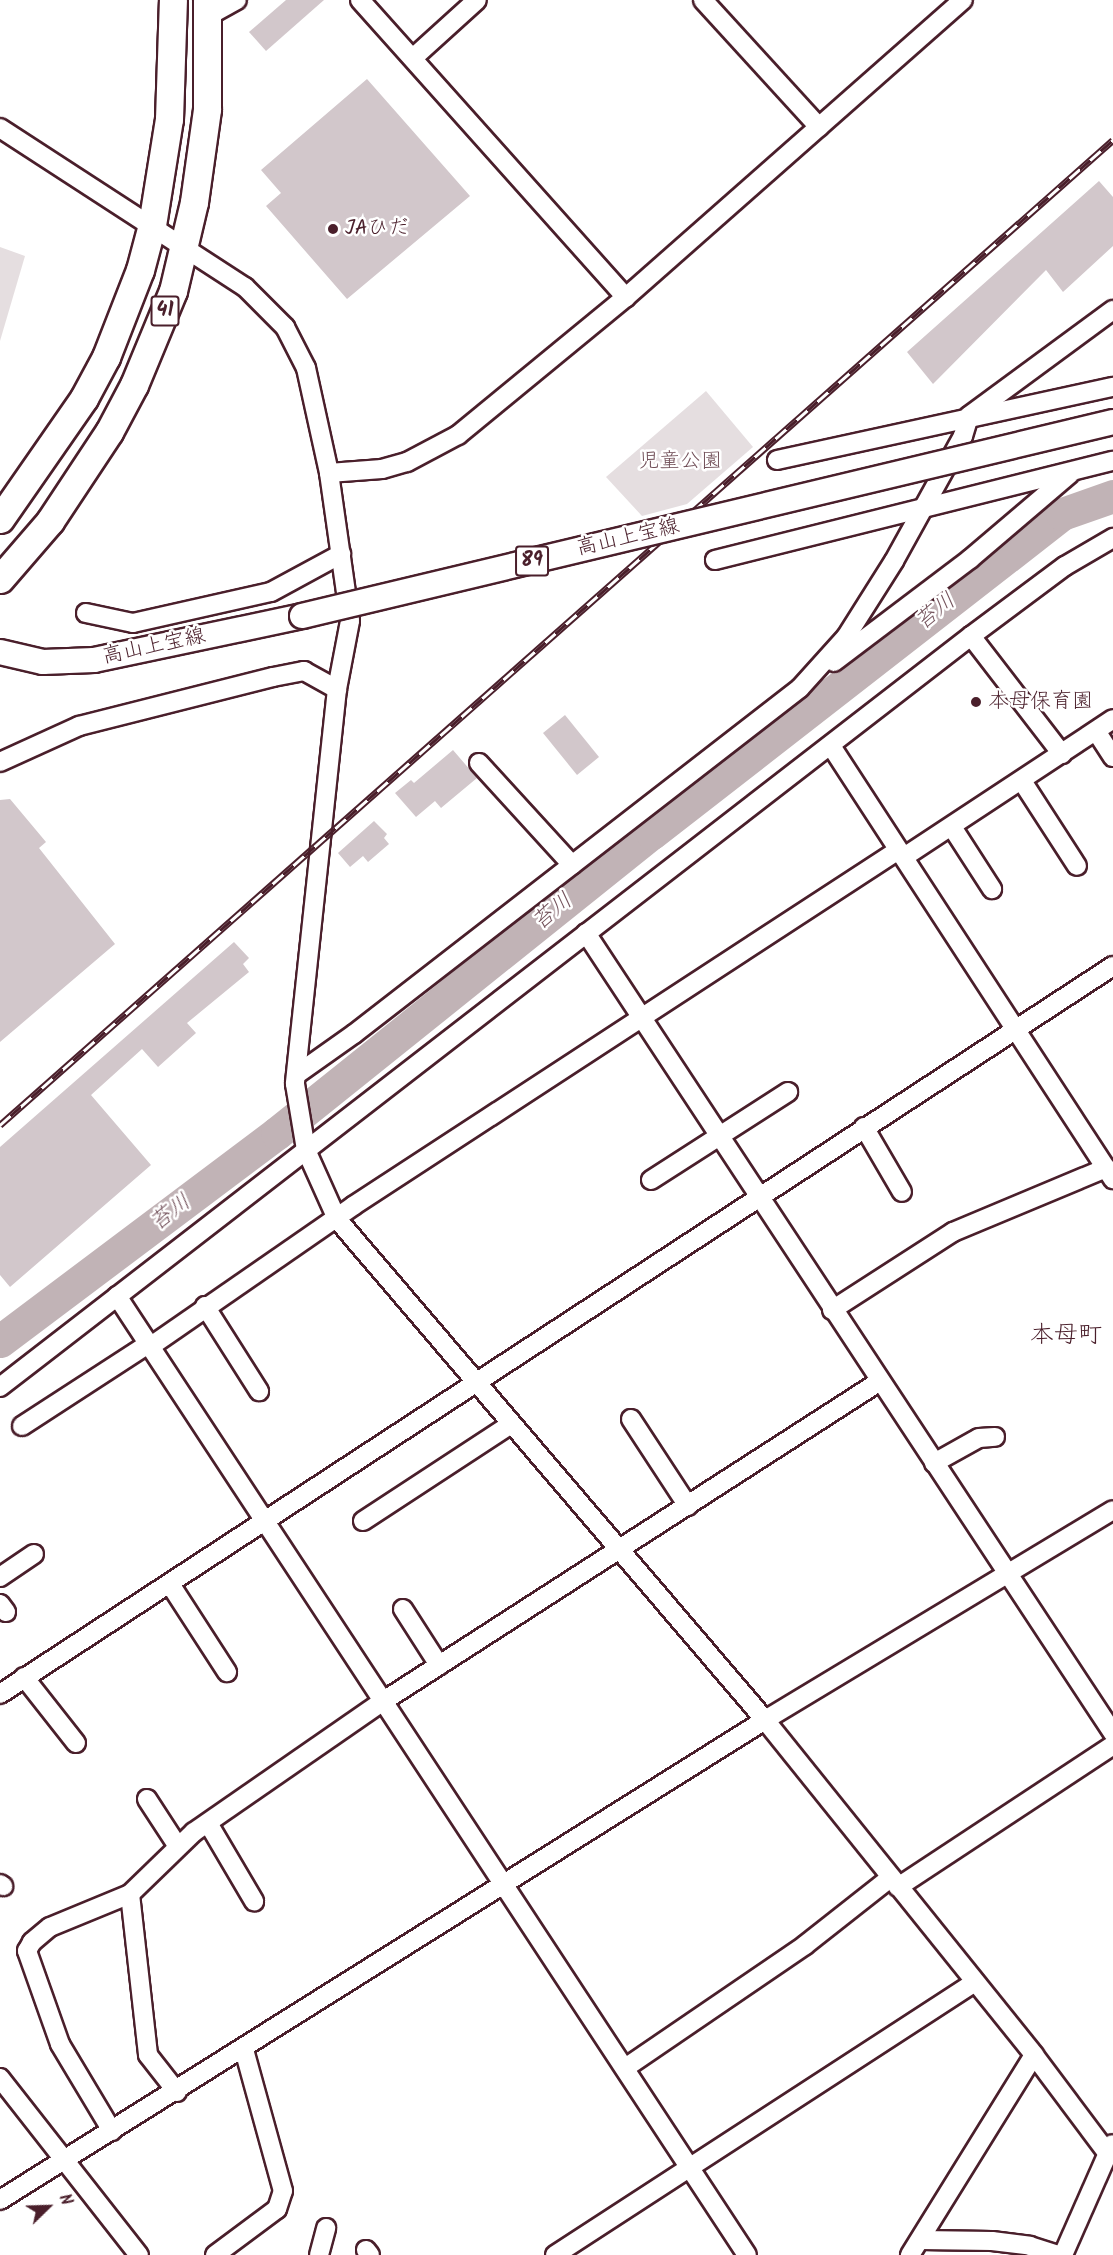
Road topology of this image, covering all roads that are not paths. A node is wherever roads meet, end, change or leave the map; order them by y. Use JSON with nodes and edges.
{"nodes":[{"id":1,"x":173,"y":0,"type":"edge"},
{"id":2,"x":237,"y":0,"type":"edge"},
{"id":3,"x":360,"y":0,"type":"edge"},
{"id":4,"x":477,"y":0,"type":"edge"},
{"id":5,"x":703,"y":0,"type":"edge"},
{"id":6,"x":963,"y":0,"type":"edge"},
{"id":7,"x":208,"y":8,"type":"edge"},
{"id":8,"x":413,"y":58,"type":"junction"},
{"id":9,"x":819,"y":127,"type":"junction"},
{"id":10,"x":0,"y":128,"type":"edge"},
{"id":11,"x":152,"y":225,"type":"junction"},
{"id":12,"x":185,"y":247,"type":"junction"},
{"id":13,"x":626,"y":297,"type":"junction"},
{"id":14,"x":1113,"y":310,"type":"edge"},
{"id":15,"x":1113,"y":387,"type":"edge"},
{"id":16,"x":969,"y":416,"type":"junction"},
{"id":17,"x":1113,"y":422,"type":"edge"},
{"id":18,"x":777,"y":460,"type":"dead end"},
{"id":19,"x":1113,"y":460,"type":"edge"},
{"id":20,"x":1071,"y":472,"type":"junction"},
{"id":21,"x":329,"y":473,"type":"junction"},
{"id":22,"x":924,"y":507,"type":"junction"},
{"id":23,"x":0,"y":519,"type":"edge"},
{"id":24,"x":1113,"y":538,"type":"edge"},
{"id":25,"x":341,"y":554,"type":"junction"},
{"id":26,"x":716,"y":560,"type":"dead end"},
{"id":27,"x":0,"y":579,"type":"edge"},
{"id":28,"x":86,"y":613,"type":"dead end"},
{"id":29,"x":971,"y":636,"type":"junction"},
{"id":30,"x":0,"y":652,"type":"edge"},
{"id":31,"x":800,"y":688,"type":"junction"},
{"id":32,"x":338,"y":689,"type":"junction"},
{"id":33,"x":1113,"y":719,"type":"edge"},
{"id":34,"x":1096,"y":731,"type":"junction"},
{"id":35,"x":831,"y":746,"type":"junction"},
{"id":36,"x":1062,"y":754,"type":"junction"},
{"id":37,"x":1113,"y":757,"type":"edge"},
{"id":38,"x":0,"y":762,"type":"edge"},
{"id":39,"x":479,"y":763,"type":"dead end"},
{"id":40,"x":1022,"y":781,"type":"junction"},
{"id":41,"x":952,"y":827,"type":"junction"},
{"id":42,"x":901,"y":854,"type":"junction"},
{"id":43,"x":572,"y":865,"type":"junction"},
{"id":44,"x":1077,"y":866,"type":"dead end"},
{"id":45,"x":992,"y":889,"type":"dead end"},
{"id":46,"x":586,"y":933,"type":"junction"},
{"id":47,"x":1113,"y":966,"type":"edge"},
{"id":48,"x":642,"y":1018,"type":"junction"},
{"id":49,"x":1017,"y":1030,"type":"junction"},
{"id":50,"x":295,"y":1079,"type":"junction"},
{"id":51,"x":788,"y":1092,"type":"dead end"},
{"id":52,"x":864,"y":1127,"type":"junction"},
{"id":53,"x":719,"y":1137,"type":"junction"},
{"id":54,"x":305,"y":1147,"type":"junction"},
{"id":55,"x":1109,"y":1173,"type":"edge"},
{"id":56,"x":651,"y":1180,"type":"dead end"},
{"id":57,"x":902,"y":1192,"type":"dead end"},
{"id":58,"x":758,"y":1196,"type":"junction"},
{"id":59,"x":337,"y":1219,"type":"junction"},
{"id":60,"x":117,"y":1296,"type":"junction"},
{"id":61,"x":205,"y":1306,"type":"junction"},
{"id":62,"x":832,"y":1310,"type":"junction"},
{"id":63,"x":150,"y":1345,"type":"junction"},
{"id":64,"x":880,"y":1380,"type":"junction"},
{"id":65,"x":475,"y":1382,"type":"junction"},
{"id":66,"x":0,"y":1387,"type":"edge"},
{"id":67,"x":259,"y":1391,"type":"dead end"},
{"id":68,"x":631,"y":1419,"type":"dead end"},
{"id":69,"x":511,"y":1424,"type":"junction"},
{"id":70,"x":22,"y":1426,"type":"dead end"},
{"id":71,"x":995,"y":1437,"type":"dead end"},
{"id":72,"x":934,"y":1463,"type":"junction"},
{"id":73,"x":688,"y":1506,"type":"junction"},
{"id":74,"x":1113,"y":1510,"type":"edge"},
{"id":75,"x":363,"y":1521,"type":"dead end"},
{"id":76,"x":267,"y":1522,"type":"junction"},
{"id":77,"x":619,"y":1551,"type":"junction"},
{"id":78,"x":34,"y":1554,"type":"dead end"},
{"id":79,"x":1007,"y":1576,"type":"junction"},
{"id":80,"x":0,"y":1577,"type":"edge"},
{"id":81,"x":170,"y":1584,"type":"junction"},
{"id":82,"x":403,"y":1609,"type":"dead end"},
{"id":83,"x":439,"y":1665,"type":"junction"},
{"id":84,"x":227,"y":1672,"type":"dead end"},
{"id":85,"x":24,"y":1677,"type":"junction"},
{"id":86,"x":0,"y":1694,"type":"edge"},
{"id":87,"x":382,"y":1702,"type":"junction"},
{"id":88,"x":765,"y":1720,"type":"junction"},
{"id":89,"x":1113,"y":1733,"type":"edge"},
{"id":90,"x":76,"y":1743,"type":"dead end"},
{"id":91,"x":1113,"y":1745,"type":"edge"},
{"id":92,"x":147,"y":1799,"type":"dead end"},
{"id":93,"x":208,"y":1823,"type":"junction"},
{"id":94,"x":177,"y":1845,"type":"junction"},
{"id":95,"x":894,"y":1882,"type":"junction"},
{"id":96,"x":504,"y":1885,"type":"junction"},
{"id":97,"x":129,"y":1894,"type":"junction"},
{"id":98,"x":254,"y":1901,"type":"dead end"},
{"id":99,"x":975,"y":1982,"type":"junction"},
{"id":100,"x":244,"y":2049,"type":"junction"},
{"id":101,"x":1034,"y":2055,"type":"junction"},
{"id":102,"x":625,"y":2068,"type":"junction"},
{"id":103,"x":0,"y":2078,"type":"edge"},
{"id":104,"x":177,"y":2092,"type":"junction"},
{"id":105,"x":112,"y":2131,"type":"junction"},
{"id":106,"x":1110,"y":2147,"type":"edge"},
{"id":107,"x":63,"y":2159,"type":"junction"},
{"id":108,"x":690,"y":2167,"type":"junction"},
{"id":109,"x":0,"y":2200,"type":"edge"},
{"id":110,"x":326,"y":2228,"type":"dead end"},
{"id":111,"x":921,"y":2240,"type":"junction"},
{"id":112,"x":139,"y":2255,"type":"edge"},
{"id":113,"x":215,"y":2255,"type":"edge"},
{"id":114,"x":318,"y":2255,"type":"edge"},
{"id":115,"x":555,"y":2255,"type":"edge"},
{"id":116,"x":747,"y":2255,"type":"edge"},
{"id":117,"x":910,"y":2255,"type":"edge"},
{"id":118,"x":1057,"y":2255,"type":"edge"},
{"id":119,"x":1063,"y":2255,"type":"edge"}],
"edges":[{"from":1,"to":11,"type":"highway","number":"41"},
{"from":2,"to":7,"type":"street"},
{"from":3,"to":8,"type":"street"},
{"from":4,"to":8,"type":"street"},
{"from":5,"to":9,"type":"street"},
{"from":6,"to":9,"type":"street"},
{"from":7,"to":12,"type":"highway","number":"41"},
{"from":8,"to":13,"type":"street"},
{"from":9,"to":13,"type":"street"},
{"from":10,"to":11,"type":"street"},
{"from":11,"to":12,"type":"street"},
{"from":11,"to":23,"type":"highway","number":"41"},
{"from":12,"to":21,"type":"street"},
{"from":12,"to":27,"type":"highway","number":"41"},
{"from":13,"to":21,"type":"street"},
{"from":14,"to":16,"type":"street"},
{"from":15,"to":16,"type":"street"},
{"from":16,"to":18,"type":"street"},
{"from":16,"to":22,"type":"street"},
{"from":17,"to":30,"type":"main road","name":"高山上宝線","number":"89","bridge":true},
{"from":19,"to":20,"type":"street"},
{"from":20,"to":22,"type":"street"},
{"from":20,"to":31,"type":"street"},
{"from":21,"to":25,"type":"street"},
{"from":22,"to":26,"type":"street"},
{"from":22,"to":31,"type":"street"},
{"from":24,"to":29,"type":"street"},
{"from":25,"to":28,"type":"street"},
{"from":25,"to":32,"type":"street"},
{"from":29,"to":35,"type":"street"},
{"from":29,"to":36,"type":"street"},
{"from":31,"to":43,"type":"street"},
{"from":32,"to":38,"type":"street"},
{"from":32,"to":50,"type":"street"},
{"from":33,"to":34,"type":"street"},
{"from":34,"to":36,"type":"street"},
{"from":34,"to":37,"type":"street"},
{"from":35,"to":42,"type":"street"},
{"from":35,"to":46,"type":"street"},
{"from":36,"to":40,"type":"street"},
{"from":39,"to":43,"type":"street"},
{"from":40,"to":41,"type":"street"},
{"from":40,"to":44,"type":"street"},
{"from":41,"to":42,"type":"street"},
{"from":41,"to":45,"type":"street"},
{"from":42,"to":48,"type":"street"},
{"from":42,"to":49,"type":"street"},
{"from":43,"to":50,"type":"street"},
{"from":46,"to":48,"type":"street"},
{"from":46,"to":54,"type":"street"},
{"from":47,"to":49,"type":"street"},
{"from":48,"to":53,"type":"street"},
{"from":48,"to":59,"type":"street"},
{"from":49,"to":52,"type":"street"},
{"from":49,"to":55,"type":"street"},
{"from":50,"to":54,"type":"street"},
{"from":51,"to":53,"type":"street"},
{"from":52,"to":57,"type":"street"},
{"from":52,"to":58,"type":"street"},
{"from":53,"to":56,"type":"street"},
{"from":53,"to":58,"type":"street"},
{"from":54,"to":59,"type":"street"},
{"from":54,"to":60,"type":"street"},
{"from":55,"to":62,"type":"street"},
{"from":58,"to":62,"type":"street"},
{"from":58,"to":65,"type":"street"},
{"from":59,"to":61,"type":"street"},
{"from":59,"to":65,"type":"street"},
{"from":60,"to":63,"type":"street"},
{"from":60,"to":66,"type":"street"},
{"from":61,"to":63,"type":"street"},
{"from":61,"to":67,"type":"street"},
{"from":62,"to":64,"type":"street"},
{"from":63,"to":70,"type":"street"},
{"from":63,"to":76,"type":"street"},
{"from":64,"to":72,"type":"street"},
{"from":64,"to":73,"type":"street"},
{"from":65,"to":69,"type":"street"},
{"from":65,"to":76,"type":"street"},
{"from":68,"to":73,"type":"street"},
{"from":69,"to":75,"type":"street"},
{"from":69,"to":77,"type":"street"},
{"from":71,"to":72,"type":"street"},
{"from":72,"to":79,"type":"street"},
{"from":73,"to":77,"type":"street"},
{"from":74,"to":79,"type":"street"},
{"from":76,"to":81,"type":"street"},
{"from":76,"to":87,"type":"street"},
{"from":77,"to":83,"type":"street"},
{"from":77,"to":88,"type":"street"},
{"from":78,"to":80,"type":"street"},
{"from":79,"to":88,"type":"street"},
{"from":79,"to":89,"type":"street"},
{"from":81,"to":84,"type":"street"},
{"from":81,"to":85,"type":"street"},
{"from":82,"to":83,"type":"street"},
{"from":83,"to":87,"type":"street"},
{"from":85,"to":86,"type":"street"},
{"from":85,"to":90,"type":"street"},
{"from":87,"to":93,"type":"street"},
{"from":87,"to":96,"type":"street"},
{"from":88,"to":95,"type":"street"},
{"from":88,"to":96,"type":"street"},
{"from":91,"to":95,"type":"street"},
{"from":92,"to":94,"type":"street"},
{"from":93,"to":94,"type":"street"},
{"from":93,"to":98,"type":"street"},
{"from":94,"to":97,"type":"street"},
{"from":95,"to":99,"type":"street"},
{"from":95,"to":102,"type":"street"},
{"from":96,"to":100,"type":"street"},
{"from":96,"to":102,"type":"street"},
{"from":97,"to":104,"type":"street"},
{"from":97,"to":105,"type":"street"},
{"from":99,"to":101,"type":"street"},
{"from":99,"to":108,"type":"street"},
{"from":100,"to":104,"type":"street"},
{"from":100,"to":113,"type":"street"},
{"from":101,"to":106,"type":"street"},
{"from":101,"to":111,"type":"street"},
{"from":102,"to":108,"type":"street"},
{"from":103,"to":107,"type":"street"},
{"from":104,"to":105,"type":"street"},
{"from":105,"to":107,"type":"street"},
{"from":106,"to":119,"type":"street"},
{"from":107,"to":109,"type":"street"},
{"from":107,"to":112,"type":"street"},
{"from":108,"to":115,"type":"street"},
{"from":108,"to":116,"type":"street"},
{"from":110,"to":114,"type":"street"},
{"from":111,"to":117,"type":"street"},
{"from":111,"to":118,"type":"street"}]}
